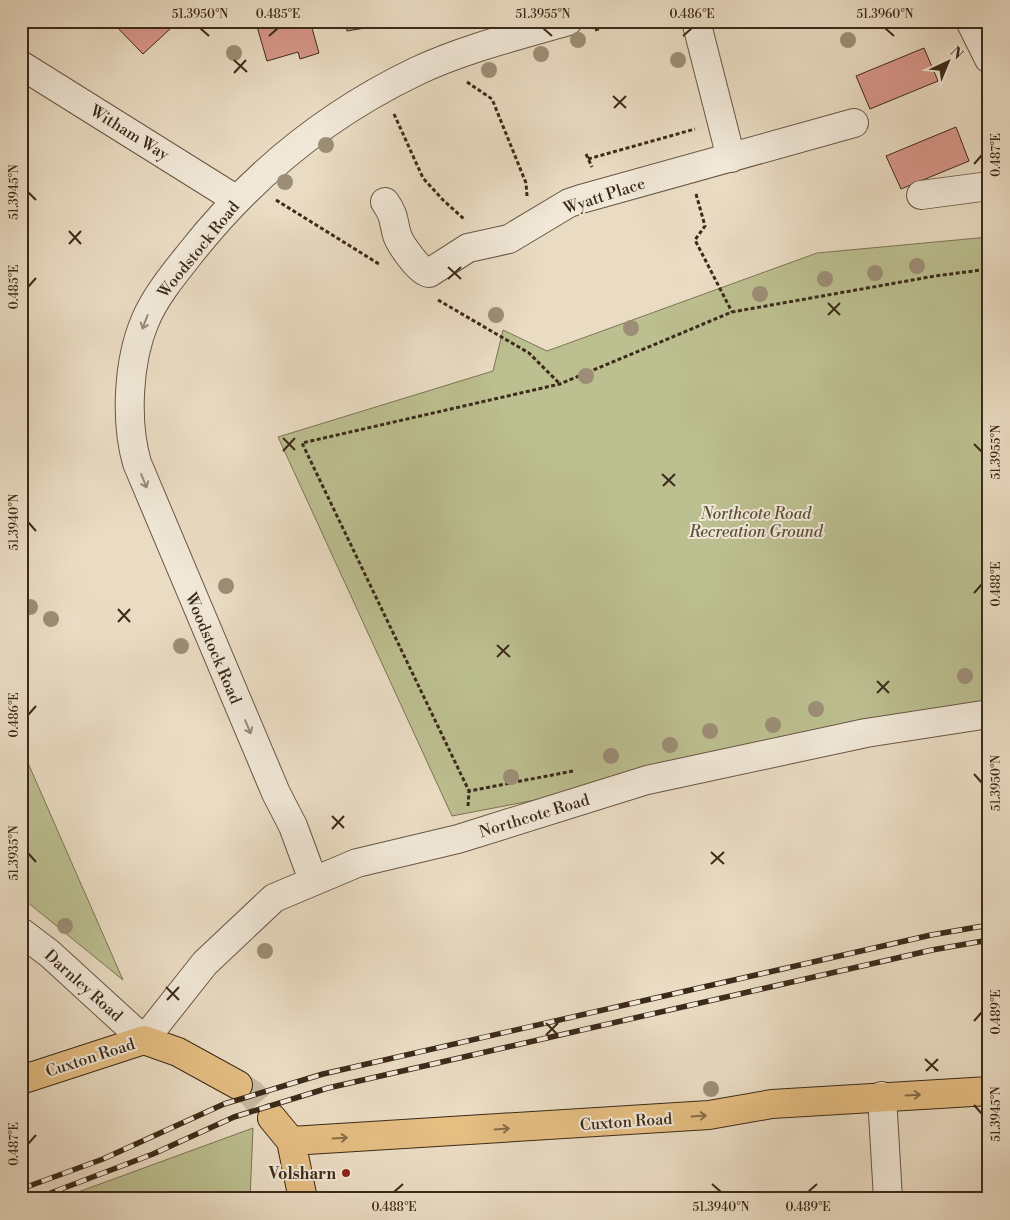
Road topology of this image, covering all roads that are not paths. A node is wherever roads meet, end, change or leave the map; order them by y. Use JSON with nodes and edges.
{"nodes":[{"id":1,"x":696,"y":21,"type":"edge"},
{"id":2,"x":970,"y":21,"type":"edge"},
{"id":3,"x":577,"y":27,"type":"edge"},
{"id":4,"x":989,"y":59,"type":"edge"},
{"id":5,"x":21,"y":65,"type":"edge"},
{"id":6,"x":854,"y":123,"type":"dead end"},
{"id":7,"x":731,"y":158,"type":"junction"},
{"id":8,"x":989,"y":186,"type":"edge"},
{"id":9,"x":921,"y":195,"type":"dead end"},
{"id":10,"x":237,"y":200,"type":"junction"},
{"id":11,"x":385,"y":202,"type":"dead end"},
{"id":12,"x":989,"y":714,"type":"edge"},
{"id":13,"x":313,"y":880,"type":"junction"},
{"id":14,"x":21,"y":932,"type":"edge"},
{"id":15,"x":144,"y":1040,"type":"junction"},
{"id":16,"x":21,"y":1080,"type":"edge"},
{"id":17,"x":238,"y":1085,"type":"tunnel mouth"},
{"id":18,"x":989,"y":1091,"type":"edge"},
{"id":19,"x":882,"y":1096,"type":"junction"},
{"id":20,"x":272,"y":1118,"type":"tunnel mouth"},
{"id":21,"x":291,"y":1141,"type":"junction"},
{"id":22,"x":303,"y":1199,"type":"edge"},
{"id":23,"x":888,"y":1199,"type":"edge"}],
"edges":[{"from":1,"to":7,"type":"street"},
{"from":2,"to":4,"type":"street"},
{"from":3,"to":10,"type":"street","name":"Woodstock Road"},
{"from":5,"to":10,"type":"street","name":"Witham Way"},
{"from":6,"to":7,"type":"street","name":"Wyatt Place"},
{"from":7,"to":11,"type":"street","name":"Wyatt Place"},
{"from":8,"to":9,"type":"street"},
{"from":10,"to":13,"type":"street","name":"Woodstock Road","one_way":true},
{"from":12,"to":13,"type":"street","name":"Northcote Road"},
{"from":13,"to":15,"type":"street","name":"Northcote Road"},
{"from":14,"to":15,"type":"street","name":"Darnley Road"},
{"from":15,"to":16,"type":"main road","name":"Cuxton Road"},
{"from":15,"to":17,"type":"main road","name":"Cuxton Road"},
{"from":19,"to":18,"type":"main road","name":"Cuxton Road","one_way":true},
{"from":21,"to":19,"type":"main road","name":"Cuxton Road","one_way":true},
{"from":19,"to":23,"type":"street"},
{"from":20,"to":21,"type":"main road"},
{"from":21,"to":22,"type":"main road"}]}
